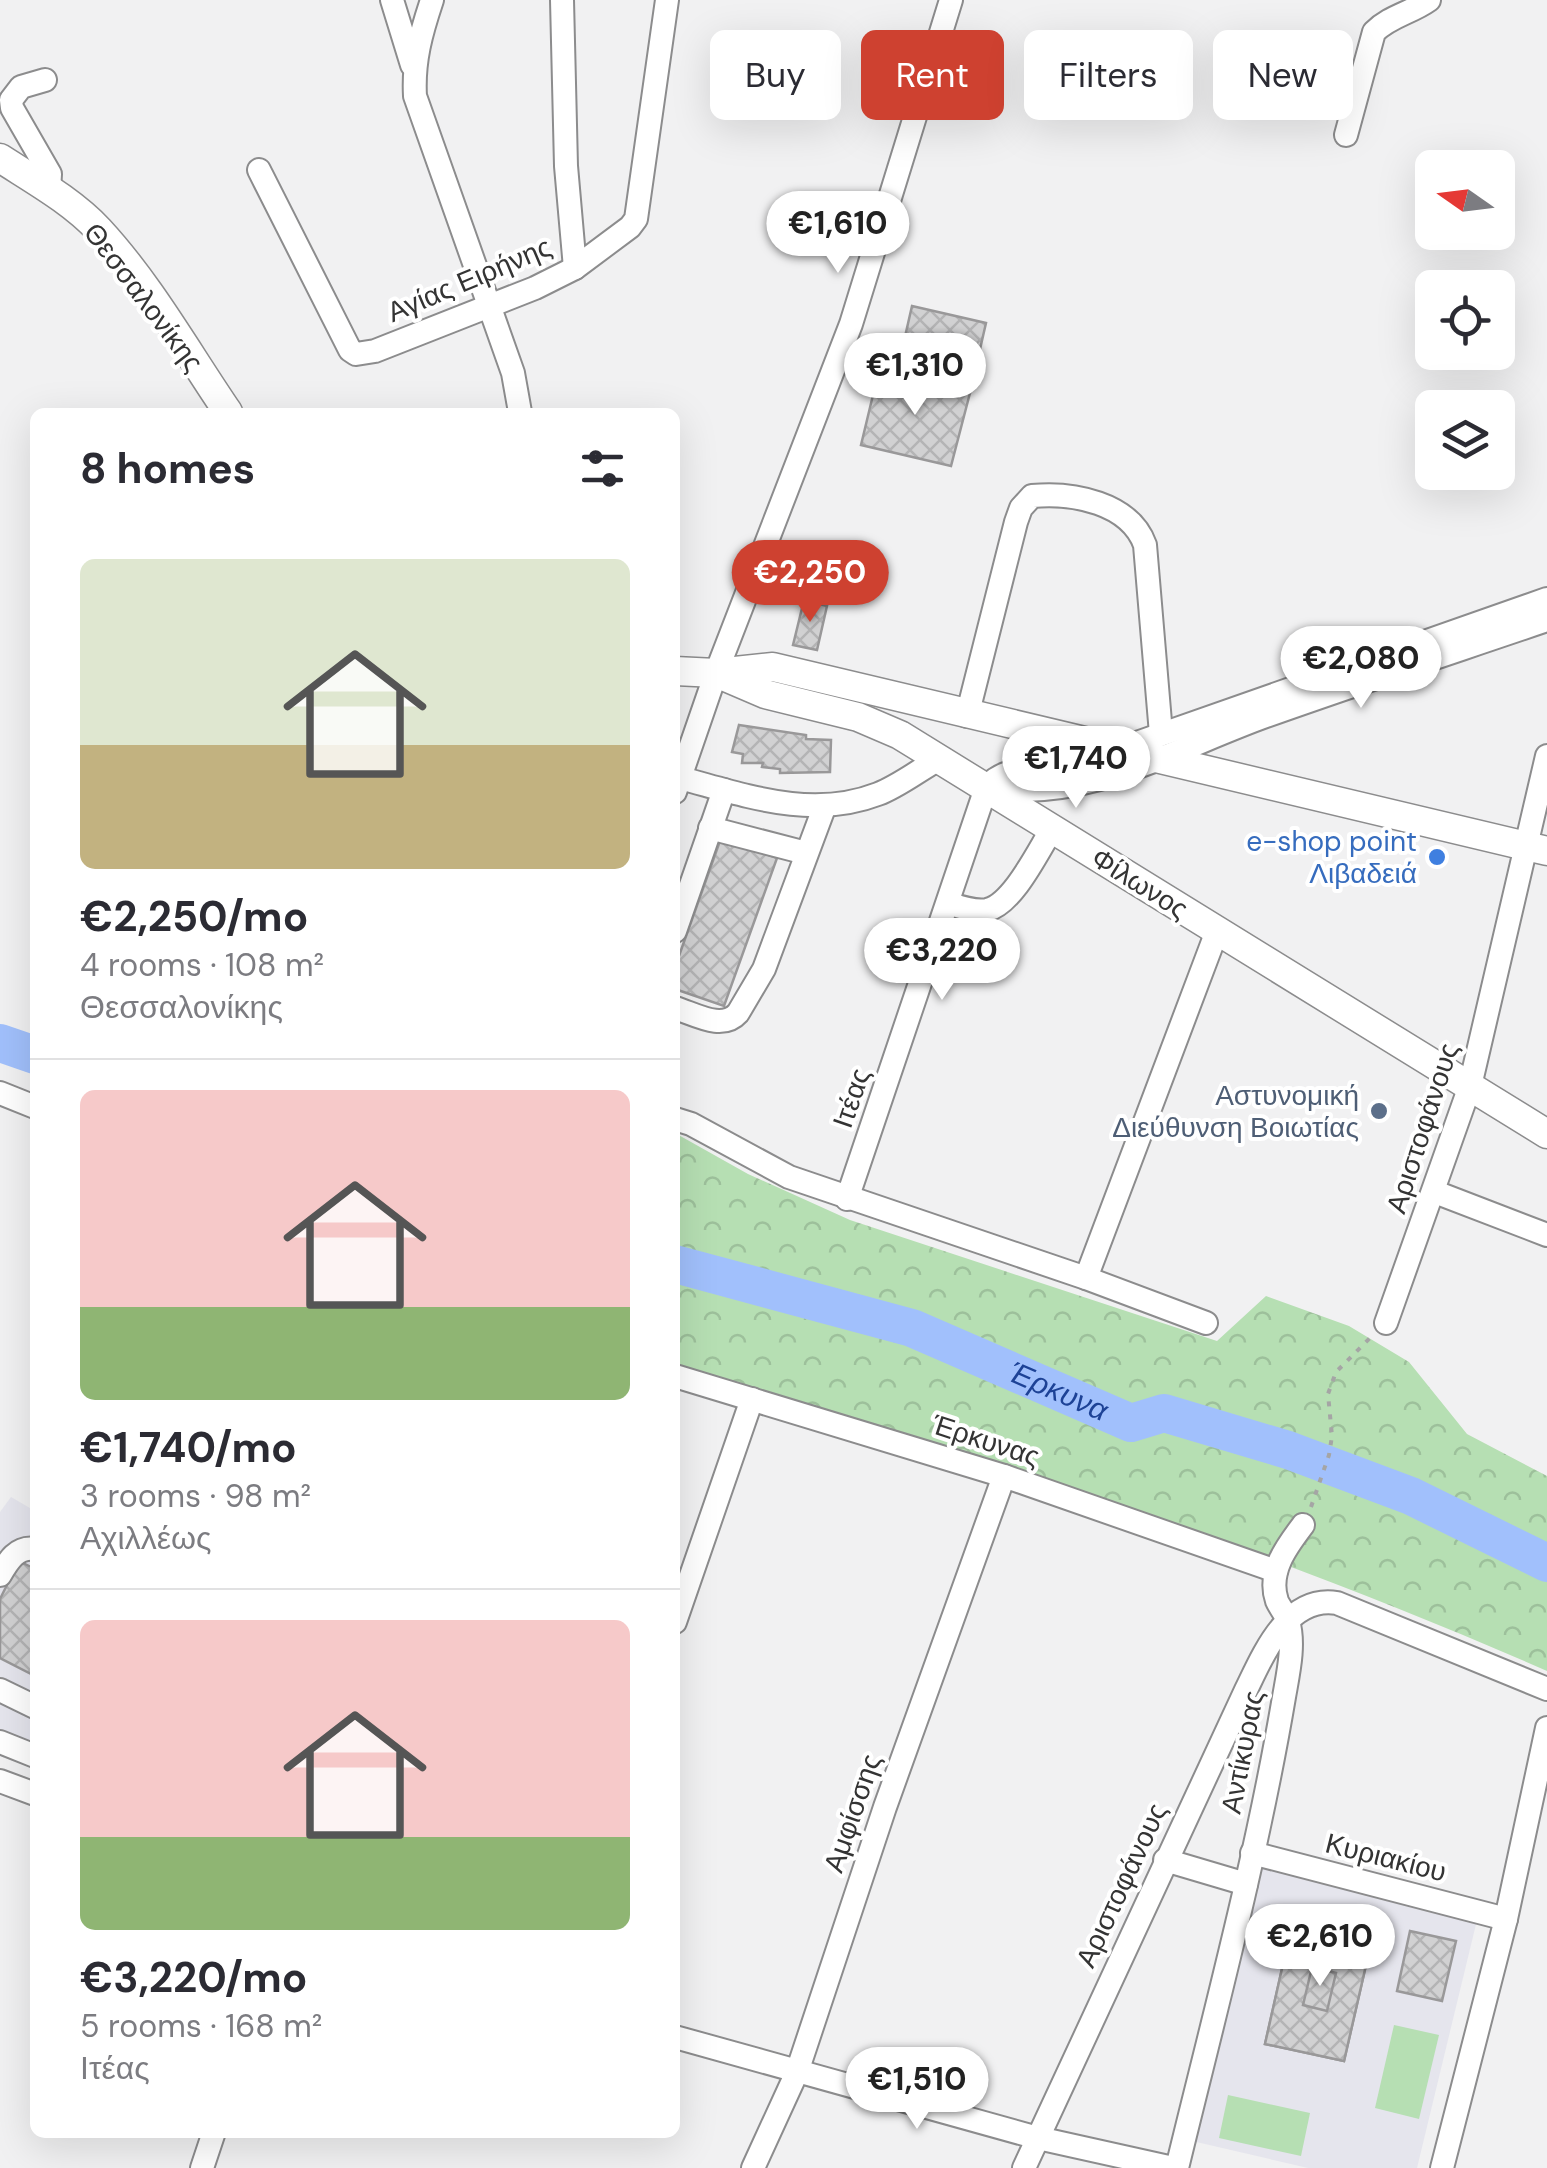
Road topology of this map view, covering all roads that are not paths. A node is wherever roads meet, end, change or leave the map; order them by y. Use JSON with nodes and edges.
{"nodes":[{"id":1,"x":392,"y":0,"type":"edge"},
{"id":2,"x":432,"y":0,"type":"edge"},
{"id":3,"x":562,"y":0,"type":"edge"},
{"id":4,"x":668,"y":0,"type":"edge"},
{"id":5,"x":952,"y":0,"type":"edge"},
{"id":6,"x":1429,"y":0,"type":"edge"},
{"id":7,"x":414,"y":68,"type":"junction"},
{"id":8,"x":45,"y":80,"type":"dead end"},
{"id":9,"x":1346,"y":135,"type":"dead end"},
{"id":10,"x":0,"y":158,"type":"edge"},
{"id":11,"x":260,"y":170,"type":"dead end"},
{"id":12,"x":49,"y":190,"type":"junction"},
{"id":13,"x":575,"y":268,"type":"junction"},
{"id":14,"x":490,"y":306,"type":"junction"},
{"id":15,"x":225,"y":408,"type":"edge"},
{"id":16,"x":519,"y":408,"type":"edge"},
{"id":17,"x":1547,"y":599,"type":"edge"},
{"id":18,"x":1547,"y":620,"type":"edge"},
{"id":19,"x":680,"y":659,"type":"edge"},
{"id":20,"x":680,"y":671,"type":"edge"},
{"id":21,"x":716,"y":674,"type":"junction"},
{"id":22,"x":967,"y":716,"type":"junction"},
{"id":23,"x":1160,"y":747,"type":"junction"},
{"id":24,"x":1117,"y":750,"type":"junction"},
{"id":25,"x":1547,"y":756,"type":"edge"},
{"id":26,"x":939,"y":759,"type":"junction"},
{"id":27,"x":680,"y":776,"type":"edge"},
{"id":28,"x":680,"y":785,"type":"edge"},
{"id":29,"x":986,"y":788,"type":"junction"},
{"id":30,"x":724,"y":790,"type":"junction"},
{"id":31,"x":824,"y":808,"type":"junction"},
{"id":32,"x":710,"y":828,"type":"junction"},
{"id":33,"x":1052,"y":829,"type":"junction"},
{"id":34,"x":1538,"y":849,"type":"edge"},
{"id":35,"x":806,"y":852,"type":"junction"},
{"id":36,"x":948,"y":904,"type":"junction"},
{"id":37,"x":680,"y":917,"type":"edge"},
{"id":38,"x":1217,"y":930,"type":"junction"},
{"id":39,"x":680,"y":1010,"type":"edge"},
{"id":40,"x":1470,"y":1086,"type":"junction"},
{"id":41,"x":0,"y":1093,"type":"edge"},
{"id":42,"x":30,"y":1105,"type":"edge"},
{"id":43,"x":680,"y":1121,"type":"edge"},
{"id":44,"x":1547,"y":1134,"type":"edge"},
{"id":45,"x":1435,"y":1192,"type":"junction"},
{"id":46,"x":847,"y":1199,"type":"junction"},
{"id":47,"x":1547,"y":1235,"type":"edge"},
{"id":48,"x":1086,"y":1278,"type":"junction"},
{"id":49,"x":1206,"y":1323,"type":"dead end"},
{"id":50,"x":1386,"y":1323,"type":"road end"},
{"id":51,"x":680,"y":1377,"type":"edge"},
{"id":52,"x":752,"y":1399,"type":"junction"},
{"id":53,"x":1004,"y":1476,"type":"junction"},
{"id":54,"x":1303,"y":1525,"type":"dead end"},
{"id":55,"x":30,"y":1548,"type":"edge"},
{"id":56,"x":1276,"y":1570,"type":"junction"},
{"id":57,"x":0,"y":1575,"type":"edge"},
{"id":58,"x":680,"y":1608,"type":"edge"},
{"id":59,"x":1288,"y":1620,"type":"junction"},
{"id":60,"x":1547,"y":1689,"type":"edge"},
{"id":61,"x":0,"y":1690,"type":"edge"},
{"id":62,"x":30,"y":1705,"type":"edge"},
{"id":63,"x":1547,"y":1728,"type":"edge"},
{"id":64,"x":0,"y":1742,"type":"edge"},
{"id":65,"x":30,"y":1754,"type":"edge"},
{"id":66,"x":0,"y":1781,"type":"edge"},
{"id":67,"x":30,"y":1792,"type":"edge"},
{"id":68,"x":1252,"y":1854,"type":"junction"},
{"id":69,"x":1165,"y":1860,"type":"junction"},
{"id":70,"x":1246,"y":1884,"type":"junction"},
{"id":71,"x":1506,"y":1919,"type":"junction"},
{"id":72,"x":680,"y":2038,"type":"edge"},
{"id":73,"x":798,"y":2072,"type":"junction"},
{"id":74,"x":212,"y":2138,"type":"edge"},
{"id":75,"x":1038,"y":2138,"type":"junction"},
{"id":76,"x":202,"y":2168,"type":"edge"},
{"id":77,"x":753,"y":2168,"type":"edge"},
{"id":78,"x":1024,"y":2168,"type":"edge"},
{"id":79,"x":1175,"y":2168,"type":"edge"},
{"id":80,"x":1442,"y":2168,"type":"edge"}],
"edges":[{"from":1,"to":7,"type":"street"},
{"from":2,"to":7,"type":"street"},
{"from":3,"to":13,"type":"street"},
{"from":4,"to":13,"type":"street","name":"Αγίας Ειρήνης"},
{"from":5,"to":21,"type":"street"},
{"from":6,"to":9,"type":"street"},
{"from":7,"to":14,"type":"street"},
{"from":8,"to":12,"type":"street"},
{"from":10,"to":12,"type":"main road","name":"Θεσσαλονίκης"},
{"from":11,"to":14,"type":"street","name":"Αγίας Ειρήνης"},
{"from":12,"to":15,"type":"main road","name":"Θεσσαλονίκης"},
{"from":13,"to":14,"type":"street","name":"Αγίας Ειρήνης"},
{"from":14,"to":16,"type":"street"},
{"from":17,"to":23,"type":"street"},
{"from":18,"to":23,"type":"street"},
{"from":19,"to":21,"type":"street"},
{"from":20,"to":21,"type":"main road"},
{"from":21,"to":22,"type":"main road"},
{"from":21,"to":26,"type":"main road","name":"Φίλωνος"},
{"from":21,"to":27,"type":"street"},
{"from":22,"to":23,"type":"street"},
{"from":22,"to":24,"type":"main road"},
{"from":23,"to":24,"type":"main road"},
{"from":23,"to":29,"type":"street"},
{"from":23,"to":34,"type":"main road"},
{"from":24,"to":29,"type":"street"},
{"from":25,"to":34,"type":"street","name":"Αριστοφάνους"},
{"from":26,"to":29,"type":"main road","name":"Φίλωνος"},
{"from":26,"to":31,"type":"street"},
{"from":28,"to":30,"type":"street"},
{"from":29,"to":33,"type":"main road","name":"Φίλωνος"},
{"from":29,"to":36,"type":"street","name":"Ιτέας"},
{"from":30,"to":31,"type":"street"},
{"from":30,"to":32,"type":"street"},
{"from":31,"to":35,"type":"street"},
{"from":32,"to":35,"type":"street"},
{"from":32,"to":37,"type":"street"},
{"from":33,"to":36,"type":"street"},
{"from":33,"to":38,"type":"main road","name":"Φίλωνος"},
{"from":34,"to":40,"type":"street","name":"Αριστοφάνους"},
{"from":35,"to":39,"type":"street"},
{"from":36,"to":46,"type":"street","name":"Ιτέας"},
{"from":38,"to":40,"type":"main road","name":"Φίλωνος"},
{"from":38,"to":48,"type":"street"},
{"from":40,"to":44,"type":"main road","name":"Φίλωνος"},
{"from":40,"to":45,"type":"street","name":"Αριστοφάνους"},
{"from":41,"to":42,"type":"street"},
{"from":43,"to":46,"type":"street"},
{"from":45,"to":47,"type":"street"},
{"from":45,"to":50,"type":"street","name":"Αριστοφάνους"},
{"from":46,"to":48,"type":"street"},
{"from":48,"to":49,"type":"street"},
{"from":51,"to":52,"type":"street","name":"Έρκυνας"},
{"from":52,"to":53,"type":"street","name":"Έρκυνας"},
{"from":52,"to":58,"type":"street"},
{"from":53,"to":56,"type":"street","name":"Έρκυνας"},
{"from":53,"to":73,"type":"street","name":"Αμφίσσης"},
{"from":54,"to":56,"type":"street"},
{"from":55,"to":57,"type":"street"},
{"from":56,"to":59,"type":"street"},
{"from":59,"to":60,"type":"street"},
{"from":59,"to":68,"type":"street","name":"Αντίκυρας"},
{"from":59,"to":69,"type":"street","name":"Αριστοφάνους"},
{"from":61,"to":62,"type":"street"},
{"from":63,"to":71,"type":"street"},
{"from":64,"to":65,"type":"street"},
{"from":66,"to":67,"type":"street"},
{"from":68,"to":70,"type":"street","name":"Αντίκυρας"},
{"from":68,"to":71,"type":"street","name":"Κυριακίου"},
{"from":69,"to":70,"type":"street"},
{"from":69,"to":75,"type":"street","name":"Αριστοφάνους"},
{"from":70,"to":79,"type":"street","name":"Αντίκυρας"},
{"from":71,"to":80,"type":"street"},
{"from":72,"to":73,"type":"street"},
{"from":73,"to":75,"type":"street"},
{"from":73,"to":77,"type":"street","name":"Αμφίσσης"},
{"from":74,"to":76,"type":"street"},
{"from":75,"to":78,"type":"street","name":"Αριστοφάνους"},
{"from":75,"to":79,"type":"street"}]}
